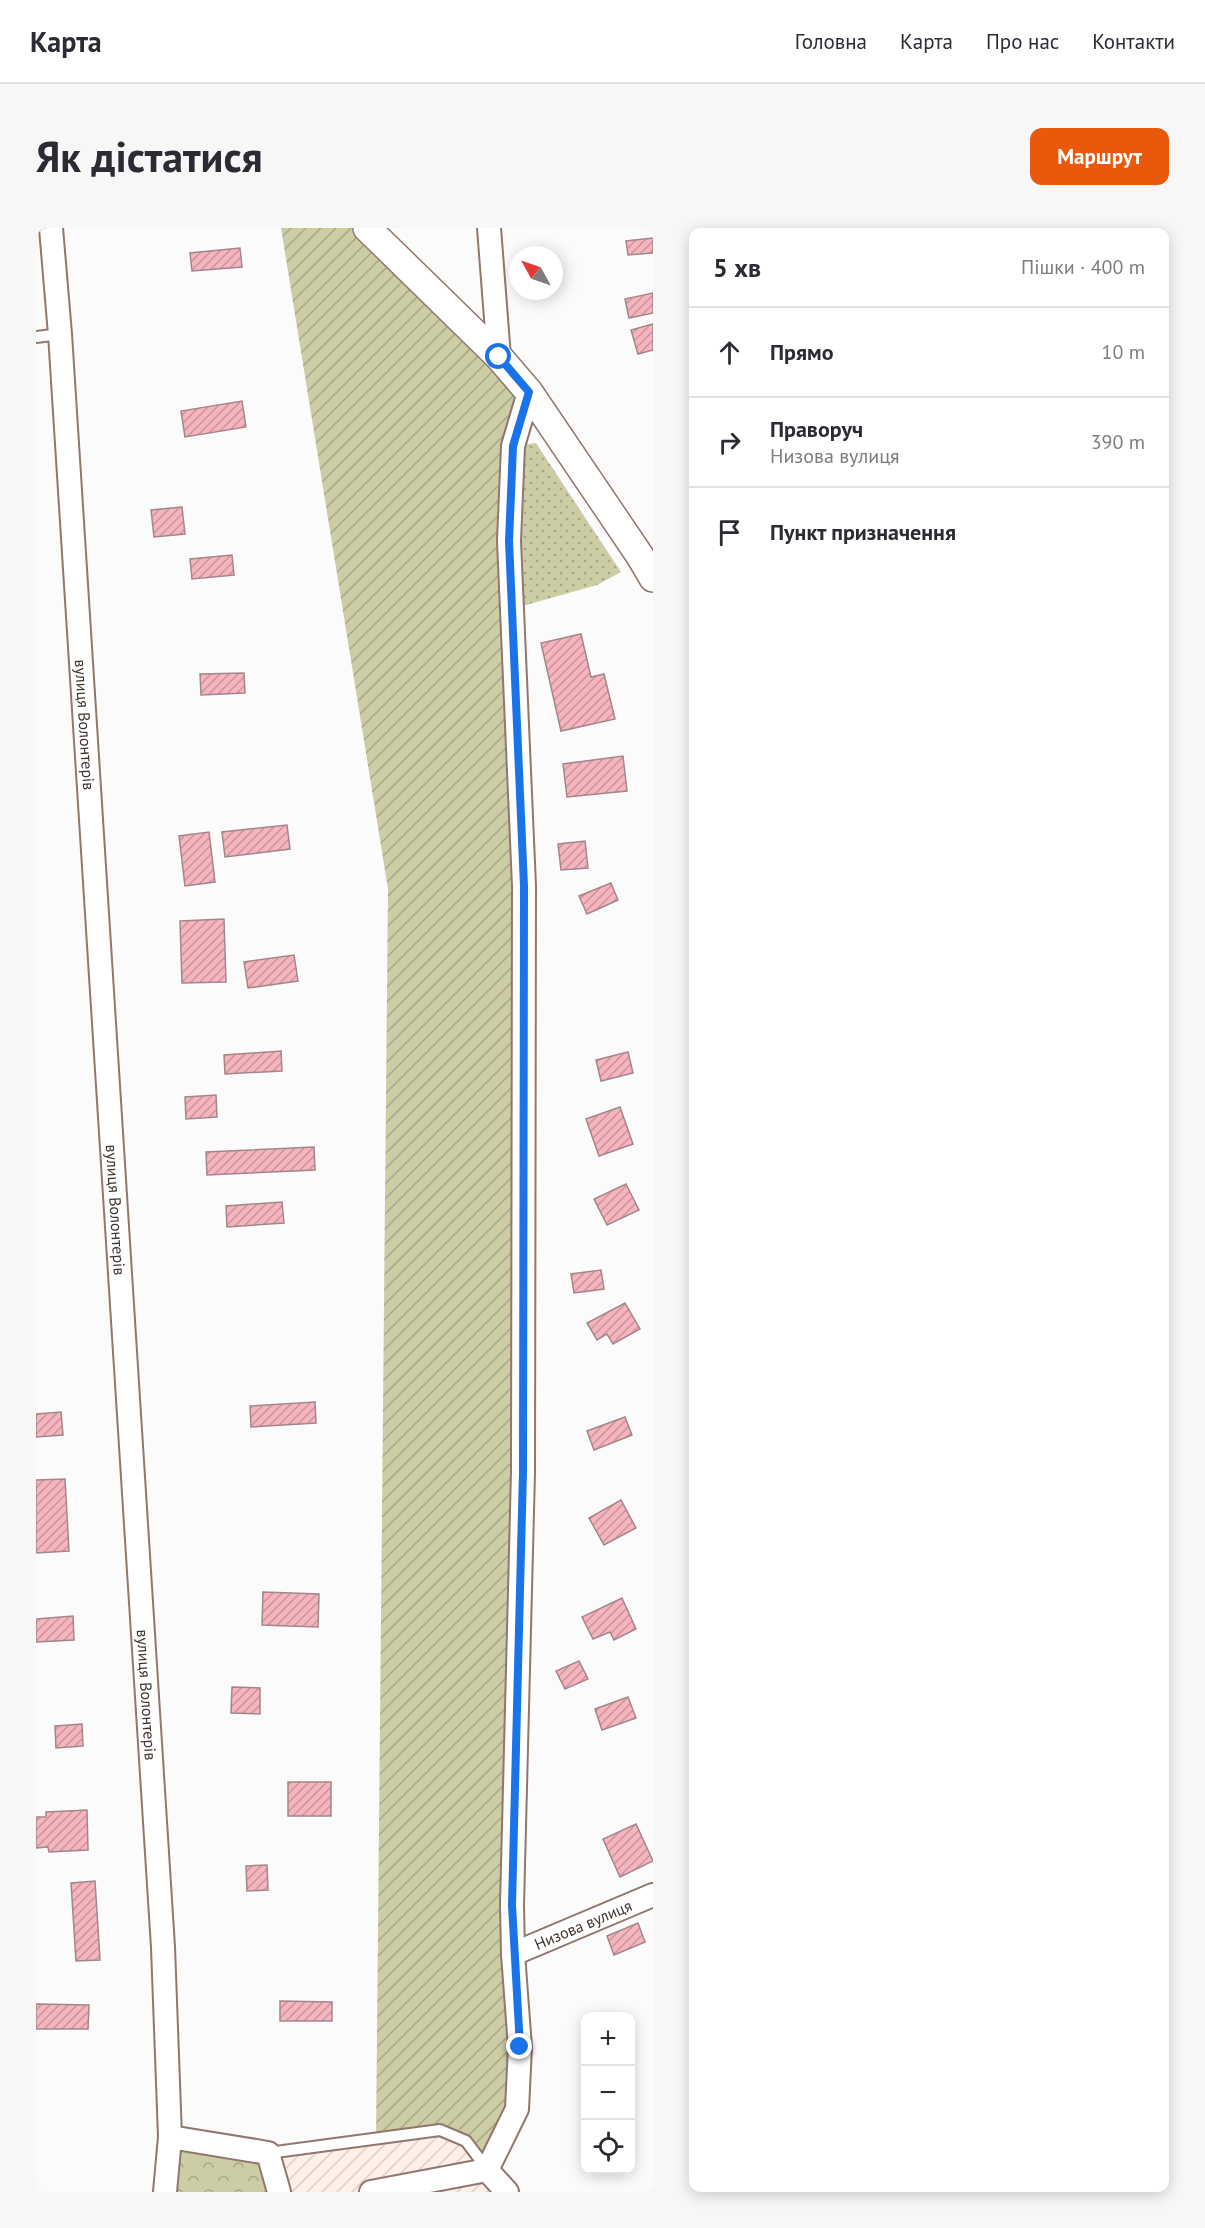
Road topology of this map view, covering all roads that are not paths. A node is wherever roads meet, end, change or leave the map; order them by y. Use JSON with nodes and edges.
{"nodes":[{"id":1,"x":51,"y":228,"type":"edge"},
{"id":2,"x":367,"y":228,"type":"edge"},
{"id":3,"x":489,"y":228,"type":"edge"},
{"id":4,"x":60,"y":334,"type":"junction"},
{"id":5,"x":36,"y":337,"type":"edge"},
{"id":6,"x":499,"y":357,"type":"junction"},
{"id":7,"x":529,"y":392,"type":"junction"},
{"id":8,"x":653,"y":578,"type":"edge"},
{"id":9,"x":653,"y":1895,"type":"edge"},
{"id":10,"x":513,"y":1954,"type":"junction"},
{"id":11,"x":170,"y":2136,"type":"junction"},
{"id":12,"x":268,"y":2152,"type":"junction"},
{"id":13,"x":487,"y":2170,"type":"junction"},
{"id":14,"x":165,"y":2192,"type":"edge"},
{"id":15,"x":279,"y":2192,"type":"edge"},
{"id":16,"x":371,"y":2192,"type":"edge"},
{"id":17,"x":507,"y":2192,"type":"edge"}],
"edges":[{"from":1,"to":4,"type":"street","name":"вулиця Волонтерів"},
{"from":2,"to":6,"type":"street"},
{"from":3,"to":6,"type":"street"},
{"from":4,"to":5,"type":"lane"},
{"from":4,"to":11,"type":"street","name":"вулиця Волонтерів"},
{"from":6,"to":7,"type":"street"},
{"from":7,"to":8,"type":"street"},
{"from":7,"to":10,"type":"street","name":"Низова вулиця"},
{"from":9,"to":10,"type":"street","name":"Низова вулиця"},
{"from":10,"to":13,"type":"street","name":"Низова вулиця"},
{"from":11,"to":12,"type":"street"},
{"from":11,"to":14,"type":"street","name":"вулиця Волонтерів"},
{"from":12,"to":13,"type":"lane"},
{"from":12,"to":15,"type":"street"},
{"from":13,"to":16,"type":"street"},
{"from":13,"to":17,"type":"street"}]}
